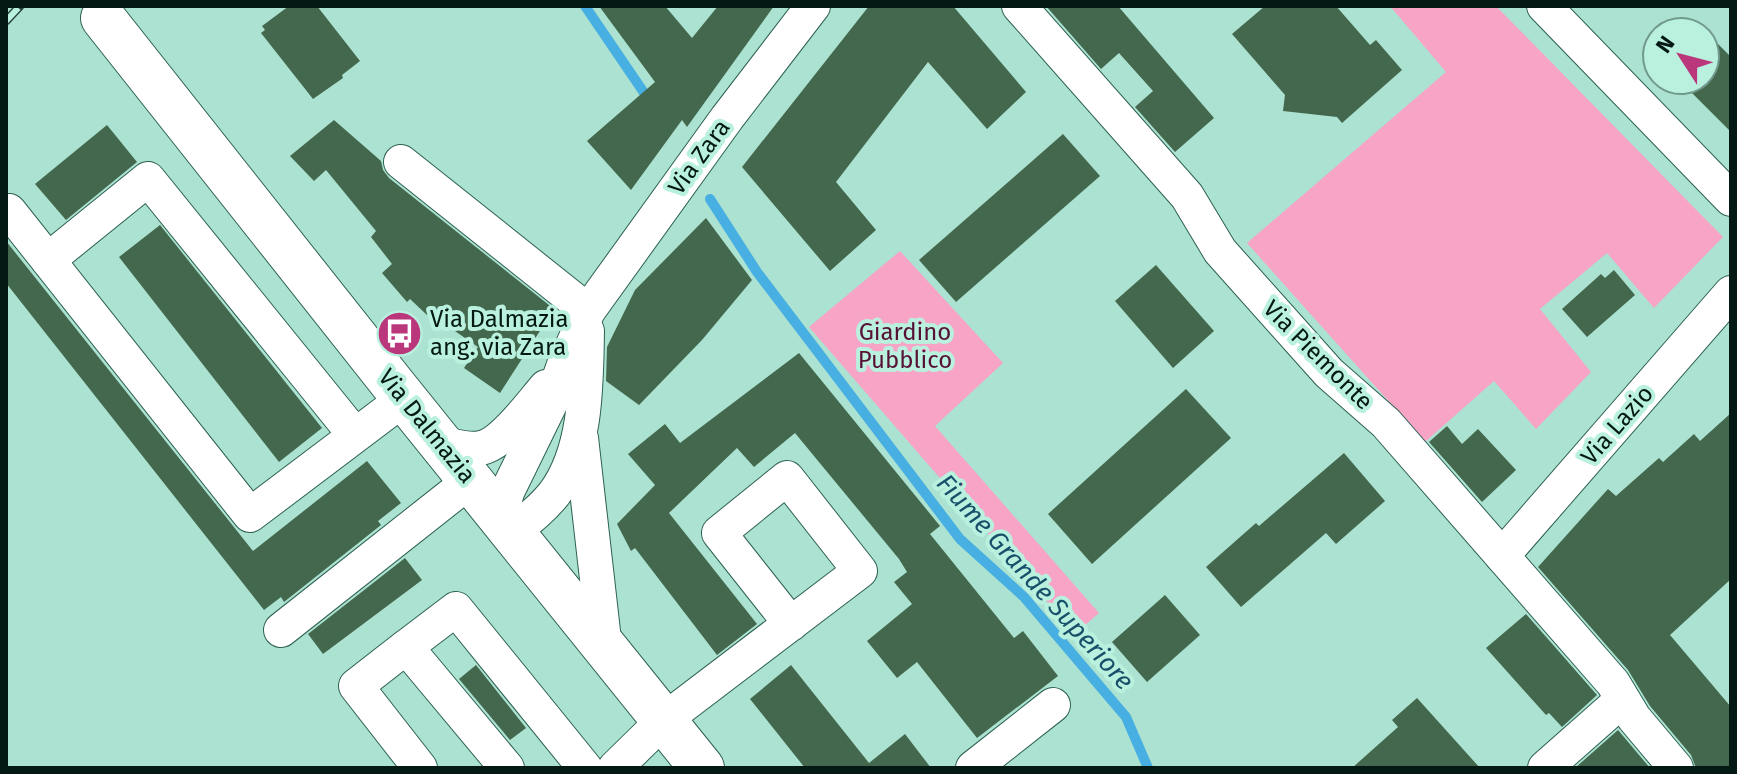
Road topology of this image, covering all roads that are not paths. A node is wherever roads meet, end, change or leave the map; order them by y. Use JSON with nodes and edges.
{"nodes":[{"id":1,"x":813,"y":6,"type":"edge"},
{"id":2,"x":1020,"y":6,"type":"edge"},
{"id":3,"x":1544,"y":6,"type":"edge"},
{"id":4,"x":103,"y":18,"type":"dead end"},
{"id":5,"x":401,"y":162,"type":"dead end"},
{"id":6,"x":1731,"y":199,"type":"edge"},
{"id":7,"x":9,"y":211,"type":"dead end"},
{"id":8,"x":48,"y":260,"type":"junction"},
{"id":9,"x":1731,"y":293,"type":"edge"},
{"id":10,"x":588,"y":311,"type":"junction"},
{"id":11,"x":564,"y":365,"type":"junction"},
{"id":12,"x":405,"y":398,"type":"junction"},
{"id":13,"x":580,"y":429,"type":"junction"},
{"id":14,"x":355,"y":435,"type":"junction"},
{"id":15,"x":443,"y":444,"type":"junction"},
{"id":16,"x":471,"y":480,"type":"junction"},
{"id":17,"x":507,"y":525,"type":"junction"},
{"id":18,"x":1502,"y":556,"type":"junction"},
{"id":19,"x":791,"y":624,"type":"dead end"},
{"id":20,"x":281,"y":630,"type":"dead end"},
{"id":21,"x":406,"y":647,"type":"junction"},
{"id":22,"x":605,"y":649,"type":"junction"},
{"id":23,"x":1622,"y":700,"type":"junction"},
{"id":24,"x":1053,"y":705,"type":"dead end"},
{"id":25,"x":664,"y":720,"type":"junction"},
{"id":26,"x":420,"y":768,"type":"edge"},
{"id":27,"x":507,"y":768,"type":"edge"},
{"id":28,"x":585,"y":768,"type":"edge"},
{"id":29,"x":615,"y":768,"type":"edge"},
{"id":30,"x":702,"y":768,"type":"edge"},
{"id":31,"x":973,"y":768,"type":"edge"},
{"id":32,"x":1545,"y":768,"type":"edge"},
{"id":33,"x":1676,"y":768,"type":"edge"}],
"edges":[{"from":1,"to":10,"type":"street","name":"Via Zara"},
{"from":2,"to":18,"type":"street","name":"Via Piemonte"},
{"from":3,"to":6,"type":"street"},
{"from":4,"to":12,"type":"main road","name":"Via Dalmazia"},
{"from":5,"to":10,"type":"street"},
{"from":7,"to":8,"type":"street"},
{"from":8,"to":14,"type":"street"},
{"from":8,"to":14,"type":"street"},
{"from":9,"to":18,"type":"street","name":"Via Lazio"},
{"from":10,"to":11,"type":"street","name":"Via Zara"},
{"from":10,"to":13,"type":"street"},
{"from":11,"to":15,"type":"street","name":"Via Zara"},
{"from":11,"to":17,"type":"street","name":"Via Zara"},
{"from":12,"to":14,"type":"street"},
{"from":12,"to":15,"type":"main road","name":"Via Dalmazia"},
{"from":13,"to":17,"type":"street"},
{"from":13,"to":22,"type":"street"},
{"from":15,"to":16,"type":"main road","name":"Via Dalmazia"},
{"from":16,"to":17,"type":"main road","name":"Via Dalmazia"},
{"from":16,"to":20,"type":"street"},
{"from":17,"to":22,"type":"main road","name":"Via Dalmazia"},
{"from":18,"to":23,"type":"street","name":"Via Piemonte"},
{"from":19,"to":25,"type":"street"},
{"from":21,"to":26,"type":"street"},
{"from":21,"to":27,"type":"street"},
{"from":21,"to":28,"type":"street"},
{"from":22,"to":25,"type":"main road","name":"Via Dalmazia"},
{"from":23,"to":32,"type":"street"},
{"from":23,"to":33,"type":"street","name":"Via Piemonte"},
{"from":24,"to":31,"type":"street"},
{"from":25,"to":29,"type":"street"},
{"from":25,"to":30,"type":"main road","name":"Via Dalmazia"}]}
